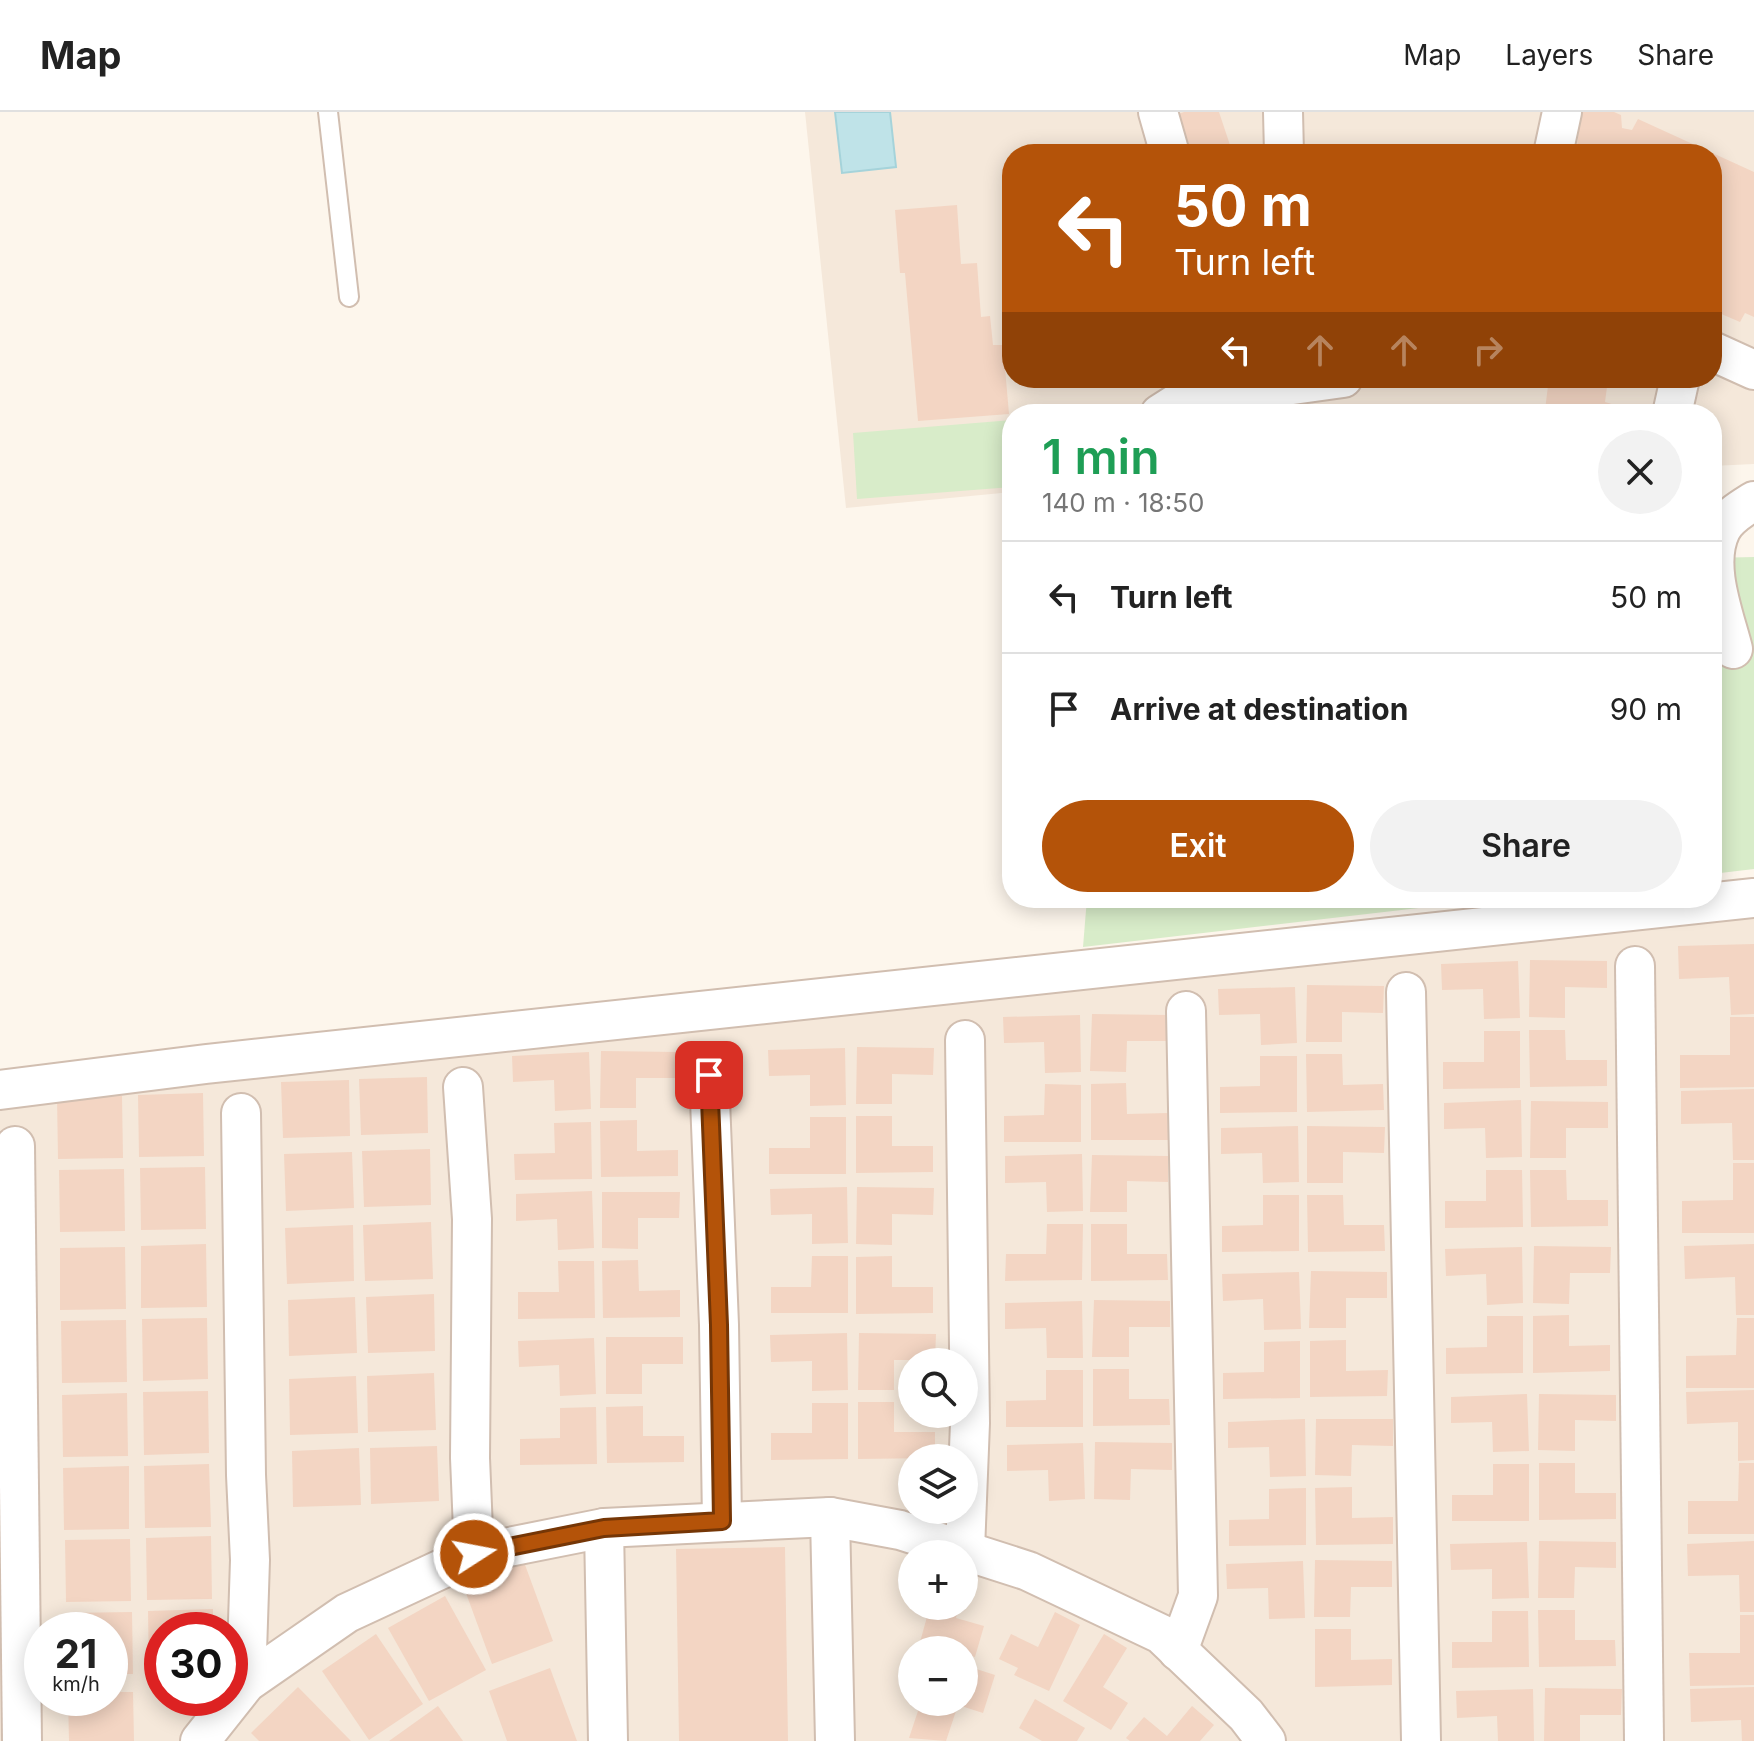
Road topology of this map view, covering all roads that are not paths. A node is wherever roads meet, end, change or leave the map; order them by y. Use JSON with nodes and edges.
{"nodes":[{"id":1,"x":328,"y":112,"type":"edge"},
{"id":2,"x":1158,"y":112,"type":"edge"},
{"id":3,"x":1283,"y":112,"type":"edge"},
{"id":4,"x":1562,"y":112,"type":"edge"},
{"id":5,"x":1167,"y":144,"type":"edge"},
{"id":6,"x":1281,"y":144,"type":"edge"},
{"id":7,"x":1555,"y":144,"type":"edge"},
{"id":8,"x":349,"y":297,"type":"dead end"},
{"id":9,"x":1722,"y":356,"type":"edge"},
{"id":10,"x":1754,"y":370,"type":"edge"},
{"id":11,"x":1270,"y":388,"type":"edge"},
{"id":12,"x":1176,"y":404,"type":"edge"},
{"id":13,"x":1754,"y":501,"type":"edge"},
{"id":14,"x":1722,"y":529,"type":"edge"},
{"id":15,"x":1722,"y":603,"type":"edge"},
{"id":16,"x":1733,"y":649,"type":"dead end"},
{"id":17,"x":1754,"y":898,"type":"edge"},
{"id":18,"x":1722,"y":901,"type":"edge"},
{"id":19,"x":1661,"y":908,"type":"edge"},
{"id":20,"x":1635,"y":966,"type":"dead end"},
{"id":21,"x":1406,"y":992,"type":"dead end"},
{"id":22,"x":1186,"y":1011,"type":"dead end"},
{"id":23,"x":965,"y":1040,"type":"dead end"},
{"id":24,"x":709,"y":1075,"type":"dead end"},
{"id":25,"x":463,"y":1087,"type":"dead end"},
{"id":26,"x":0,"y":1090,"type":"edge"},
{"id":27,"x":241,"y":1113,"type":"dead end"},
{"id":28,"x":15,"y":1146,"type":"dead end"},
{"id":29,"x":830,"y":1517,"type":"junction"},
{"id":30,"x":722,"y":1521,"type":"junction"},
{"id":31,"x":604,"y":1528,"type":"junction"},
{"id":32,"x":932,"y":1540,"type":"edge"},
{"id":33,"x":965,"y":1540,"type":"edge"},
{"id":34,"x":474,"y":1554,"type":"junction"},
{"id":35,"x":978,"y":1554,"type":"edge"},
{"id":36,"x":248,"y":1622,"type":"edge"},
{"id":37,"x":1178,"y":1651,"type":"junction"},
{"id":38,"x":248,"y":1682,"type":"edge"},
{"id":39,"x":220,"y":1716,"type":"edge"},
{"id":40,"x":22,"y":1741,"type":"edge"},
{"id":41,"x":200,"y":1741,"type":"edge"},
{"id":42,"x":608,"y":1741,"type":"edge"},
{"id":43,"x":835,"y":1741,"type":"edge"},
{"id":44,"x":1266,"y":1741,"type":"edge"},
{"id":45,"x":1421,"y":1741,"type":"edge"},
{"id":46,"x":1644,"y":1741,"type":"edge"}],
"edges":[{"from":1,"to":8,"type":"lane"},
{"from":2,"to":5,"type":"street"},
{"from":3,"to":6,"type":"street"},
{"from":4,"to":7,"type":"street"},
{"from":9,"to":10,"type":"street"},
{"from":11,"to":12,"type":"street"},
{"from":13,"to":14,"type":"street"},
{"from":15,"to":16,"type":"street"},
{"from":17,"to":18,"type":"street"},
{"from":19,"to":26,"type":"street"},
{"from":20,"to":46,"type":"street"},
{"from":21,"to":45,"type":"street"},
{"from":22,"to":37,"type":"street"},
{"from":23,"to":33,"type":"street"},
{"from":24,"to":30,"type":"street"},
{"from":25,"to":34,"type":"street"},
{"from":27,"to":36,"type":"street"},
{"from":28,"to":40,"type":"street"},
{"from":29,"to":30,"type":"street"},
{"from":29,"to":32,"type":"street"},
{"from":29,"to":43,"type":"street"},
{"from":30,"to":31,"type":"street"},
{"from":31,"to":34,"type":"street"},
{"from":31,"to":42,"type":"street"},
{"from":34,"to":38,"type":"street"},
{"from":35,"to":37,"type":"street"},
{"from":37,"to":44,"type":"street"},
{"from":39,"to":41,"type":"street"}]}
